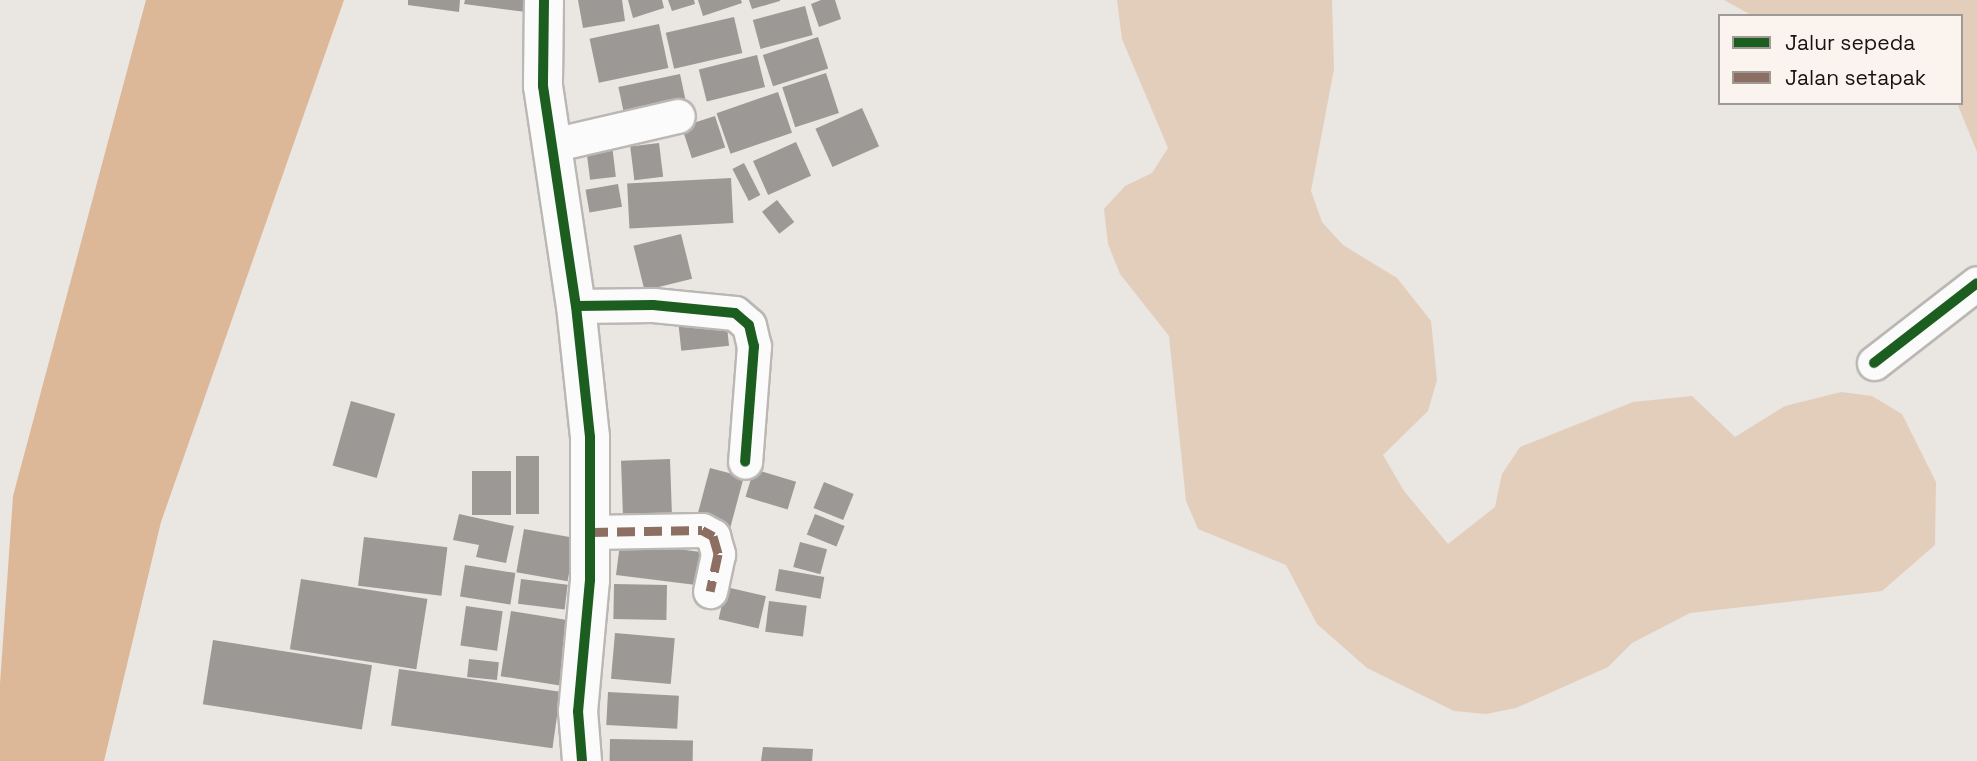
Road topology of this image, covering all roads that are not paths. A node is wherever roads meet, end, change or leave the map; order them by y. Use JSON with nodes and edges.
{"nodes":[{"id":1,"x":544,"y":0,"type":"edge"},
{"id":2,"x":678,"y":116,"type":"dead end"},
{"id":3,"x":552,"y":145,"type":"junction"},
{"id":4,"x":1977,"y":283,"type":"edge"},
{"id":5,"x":576,"y":306,"type":"junction"},
{"id":6,"x":1874,"y":363,"type":"dead end"},
{"id":7,"x":745,"y":462,"type":"dead end"},
{"id":8,"x":590,"y":532,"type":"junction"},
{"id":9,"x":710,"y":591,"type":"dead end"},
{"id":10,"x":582,"y":761,"type":"edge"}],
"edges":[{"from":1,"to":3,"type":"street"},
{"from":2,"to":3,"type":"street"},
{"from":3,"to":5,"type":"street"},
{"from":4,"to":6,"type":"street"},
{"from":5,"to":7,"type":"street"},
{"from":5,"to":8,"type":"street"},
{"from":8,"to":9,"type":"street"},
{"from":8,"to":10,"type":"street"}]}
